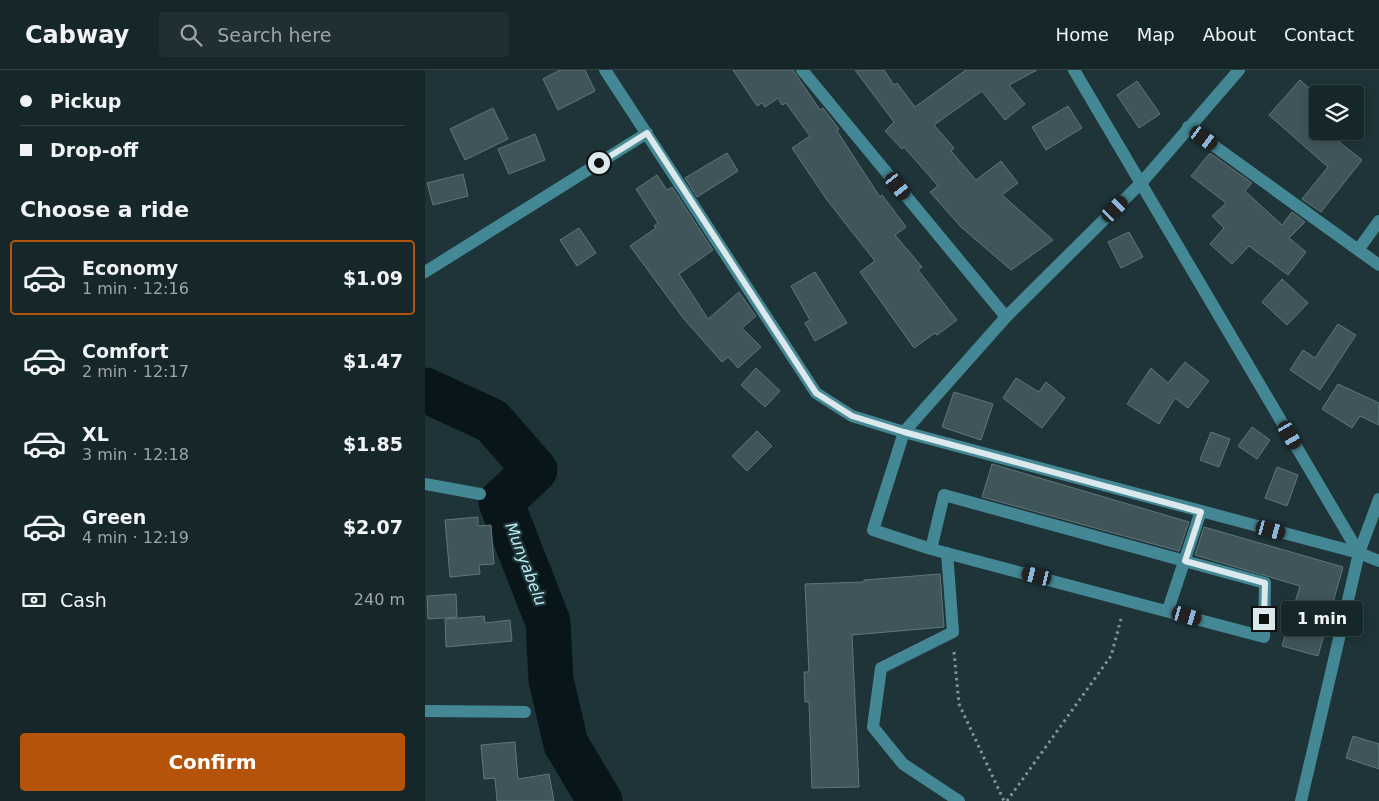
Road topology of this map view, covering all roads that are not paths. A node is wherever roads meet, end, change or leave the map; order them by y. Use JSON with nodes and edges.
{"nodes":[{"id":1,"x":605,"y":70,"type":"edge"},
{"id":2,"x":802,"y":70,"type":"edge"},
{"id":3,"x":1074,"y":70,"type":"edge"},
{"id":4,"x":1239,"y":70,"type":"edge"},
{"id":5,"x":1188,"y":127,"type":"junction"},
{"id":6,"x":647,"y":133,"type":"junction"},
{"id":7,"x":1142,"y":182,"type":"junction"},
{"id":8,"x":1379,"y":222,"type":"edge"},
{"id":9,"x":1358,"y":250,"type":"junction"},
{"id":10,"x":1379,"y":266,"type":"edge"},
{"id":11,"x":425,"y":272,"type":"edge"},
{"id":12,"x":1006,"y":317,"type":"junction"},
{"id":13,"x":904,"y":432,"type":"junction"},
{"id":14,"x":425,"y":484,"type":"edge"},
{"id":15,"x":480,"y":494,"type":"dead end"},
{"id":16,"x":1379,"y":499,"type":"edge"},
{"id":17,"x":1201,"y":512,"type":"junction"},
{"id":18,"x":931,"y":549,"type":"junction"},
{"id":19,"x":947,"y":553,"type":"junction"},
{"id":20,"x":1359,"y":553,"type":"junction"},
{"id":21,"x":1185,"y":561,"type":"junction"},
{"id":22,"x":1379,"y":561,"type":"edge"},
{"id":23,"x":1168,"y":610,"type":"junction"},
{"id":24,"x":425,"y":711,"type":"edge"},
{"id":25,"x":525,"y":712,"type":"dead end"},
{"id":26,"x":959,"y":801,"type":"edge"},
{"id":27,"x":1301,"y":801,"type":"edge"}],
"edges":[{"from":1,"to":6,"type":"street"},
{"from":2,"to":12,"type":"street"},
{"from":3,"to":7,"type":"street"},
{"from":4,"to":5,"type":"street"},
{"from":5,"to":7,"type":"street"},
{"from":5,"to":9,"type":"street"},
{"from":6,"to":11,"type":"street"},
{"from":6,"to":13,"type":"street"},
{"from":7,"to":12,"type":"street"},
{"from":7,"to":20,"type":"street"},
{"from":8,"to":9,"type":"street"},
{"from":9,"to":10,"type":"street"},
{"from":12,"to":13,"type":"street"},
{"from":13,"to":17,"type":"street"},
{"from":13,"to":18,"type":"street"},
{"from":14,"to":15,"type":"street"},
{"from":16,"to":20,"type":"street"},
{"from":17,"to":20,"type":"street"},
{"from":17,"to":21,"type":"street"},
{"from":18,"to":19,"type":"street"},
{"from":18,"to":21,"type":"street"},
{"from":19,"to":23,"type":"street"},
{"from":19,"to":26,"type":"street"},
{"from":20,"to":22,"type":"street"},
{"from":20,"to":27,"type":"street"},
{"from":21,"to":23,"type":"street"},
{"from":21,"to":23,"type":"street"},
{"from":24,"to":25,"type":"street"}]}
